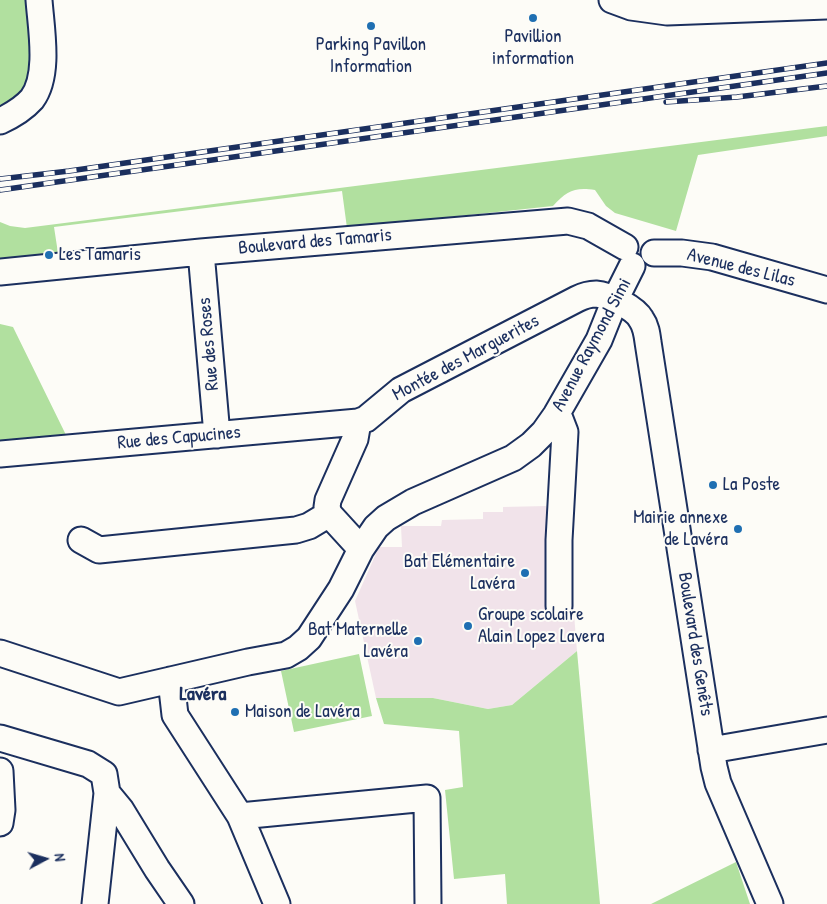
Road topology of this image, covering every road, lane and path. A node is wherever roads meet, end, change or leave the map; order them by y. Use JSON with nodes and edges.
{"nodes":[{"id":1,"x":39,"y":0,"type":"edge"},
{"id":2,"x":612,"y":0,"type":"edge"},
{"id":3,"x":827,"y":6,"type":"edge"},
{"id":4,"x":0,"y":121,"type":"edge"},
{"id":5,"x":202,"y":252,"type":"junction"},
{"id":6,"x":629,"y":257,"type":"junction"},
{"id":7,"x":0,"y":272,"type":"edge"},
{"id":8,"x":827,"y":290,"type":"edge"},
{"id":9,"x":615,"y":300,"type":"junction"},
{"id":10,"x":556,"y":415,"type":"junction"},
{"id":11,"x":358,"y":422,"type":"junction"},
{"id":12,"x":217,"y":435,"type":"junction"},
{"id":13,"x":0,"y":454,"type":"edge"},
{"id":14,"x":329,"y":514,"type":"junction"},
{"id":15,"x":80,"y":540,"type":"dead end"},
{"id":16,"x":361,"y":549,"type":"junction"},
{"id":17,"x":559,"y":606,"type":"dead end"},
{"id":18,"x":0,"y":654,"type":"edge"},
{"id":19,"x":171,"y":680,"type":"junction"},
{"id":20,"x":827,"y":730,"type":"edge"},
{"id":21,"x":0,"y":738,"type":"edge"},
{"id":22,"x":711,"y":750,"type":"junction"},
{"id":23,"x":0,"y":771,"type":"edge"},
{"id":24,"x":107,"y":793,"type":"junction"},
{"id":25,"x":240,"y":816,"type":"junction"},
{"id":26,"x":0,"y":821,"type":"edge"},
{"id":27,"x":95,"y":904,"type":"edge"},
{"id":28,"x":181,"y":904,"type":"edge"},
{"id":29,"x":278,"y":904,"type":"edge"},
{"id":30,"x":428,"y":904,"type":"edge"},
{"id":31,"x":770,"y":904,"type":"edge"}],
"edges":[{"from":1,"to":4,"type":"street"},
{"from":2,"to":3,"type":"street"},
{"from":5,"to":6,"type":"street","name":"Boulevard des Tamaris"},
{"from":5,"to":7,"type":"street","name":"Boulevard des Tamaris"},
{"from":5,"to":12,"type":"street","name":"Rue des Roses"},
{"from":6,"to":8,"type":"street","name":"Avenue des Lilas"},
{"from":6,"to":9,"type":"street","name":"Avenue Raymond Simi"},
{"from":9,"to":10,"type":"street","name":"Avenue Raymond Simi"},
{"from":9,"to":11,"type":"street","name":"Montée des Marguerites"},
{"from":9,"to":22,"type":"street","name":"Boulevard des Genêts"},
{"from":10,"to":16,"type":"street","name":"Avenue Raymond Simi"},
{"from":10,"to":17,"type":"street"},
{"from":11,"to":12,"type":"street","name":"Rue des Capucines"},
{"from":11,"to":14,"type":"street"},
{"from":12,"to":13,"type":"street","name":"Rue des Capucines"},
{"from":14,"to":15,"type":"street"},
{"from":14,"to":16,"type":"street"},
{"from":16,"to":19,"type":"street","name":"Avenue Raymond Simi"},
{"from":18,"to":19,"type":"street","name":"Avenue Raymond Simi"},
{"from":19,"to":25,"type":"street"},
{"from":20,"to":22,"type":"street"},
{"from":21,"to":24,"type":"street"},
{"from":22,"to":31,"type":"street","name":"Boulevard des Genêts"},
{"from":23,"to":26,"type":"street"},
{"from":24,"to":27,"type":"street"},
{"from":24,"to":28,"type":"street"},
{"from":25,"to":29,"type":"street"},
{"from":25,"to":30,"type":"street"}]}
